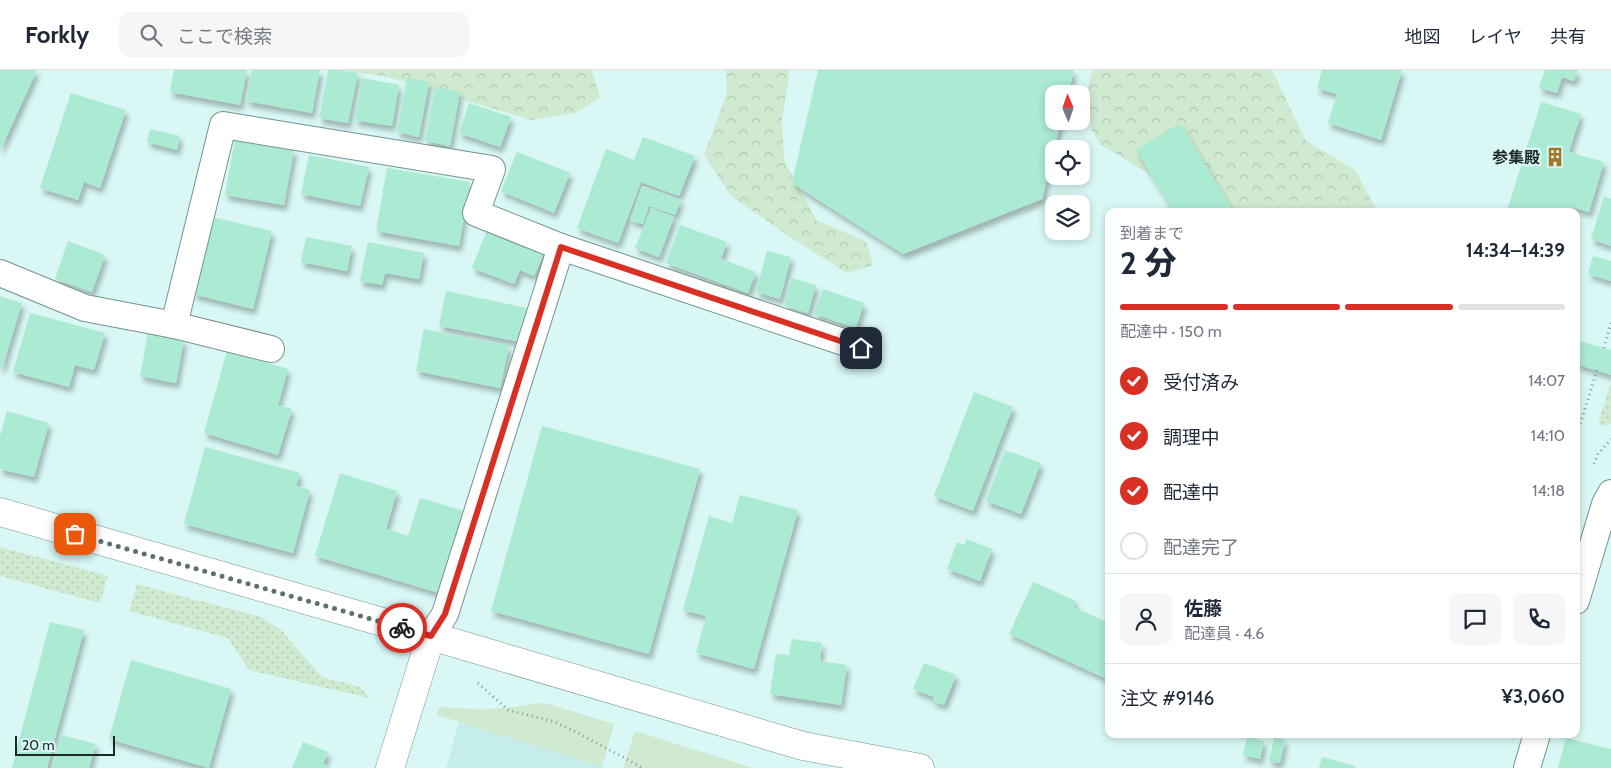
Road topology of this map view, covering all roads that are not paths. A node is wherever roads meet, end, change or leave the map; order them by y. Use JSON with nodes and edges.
{"nodes":[{"id":1,"x":561,"y":247,"type":"junction"},
{"id":2,"x":0,"y":273,"type":"edge"},
{"id":3,"x":174,"y":325,"type":"junction"},
{"id":4,"x":861,"y":348,"type":"dead end"},
{"id":5,"x":271,"y":349,"type":"dead end"},
{"id":6,"x":1611,"y":493,"type":"edge"},
{"id":7,"x":0,"y":512,"type":"edge"},
{"id":8,"x":1580,"y":587,"type":"edge"},
{"id":9,"x":431,"y":636,"type":"junction"},
{"id":10,"x":1536,"y":738,"type":"edge"},
{"id":11,"x":390,"y":768,"type":"edge"},
{"id":12,"x":920,"y":768,"type":"edge"},
{"id":13,"x":1527,"y":768,"type":"edge"}],
"edges":[{"from":1,"to":3,"type":"street"},
{"from":1,"to":4,"type":"street"},
{"from":1,"to":9,"type":"street"},
{"from":2,"to":3,"type":"street"},
{"from":3,"to":5,"type":"street"},
{"from":6,"to":8,"type":"street"},
{"from":7,"to":9,"type":"street"},
{"from":9,"to":11,"type":"street"},
{"from":9,"to":12,"type":"street"},
{"from":10,"to":13,"type":"street"}]}
